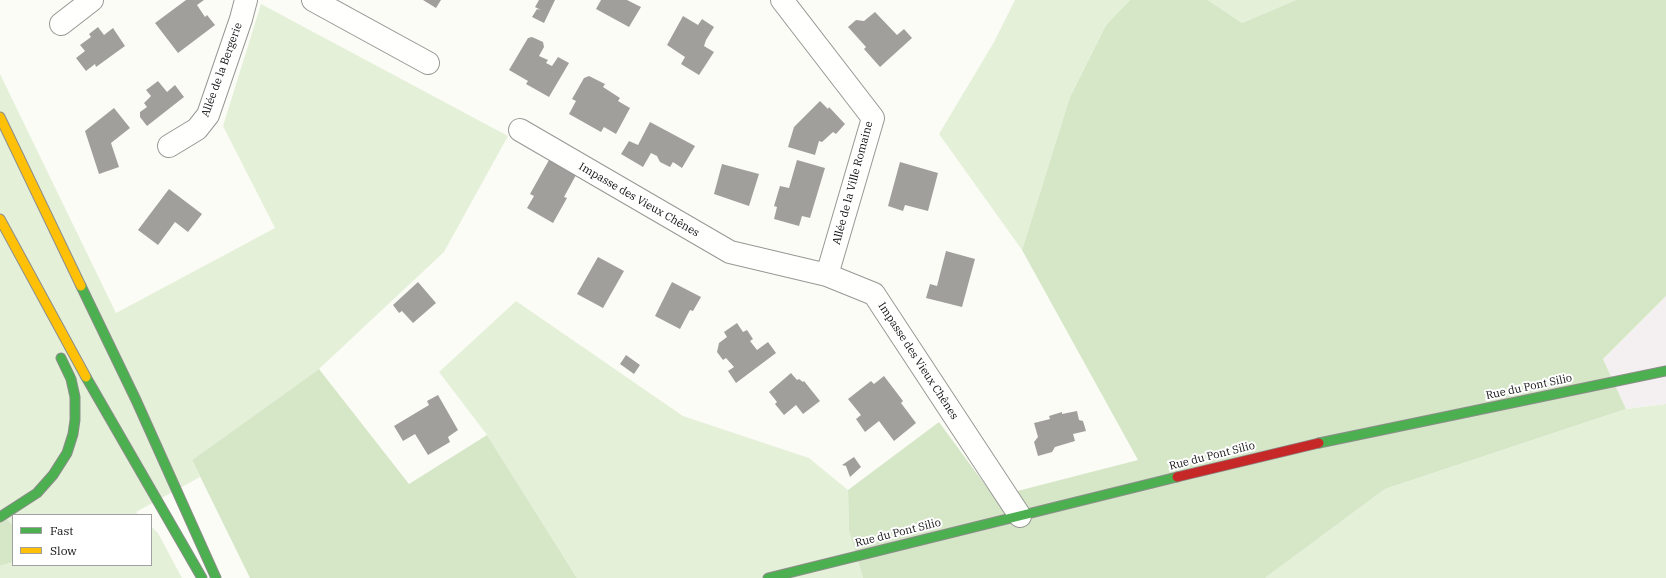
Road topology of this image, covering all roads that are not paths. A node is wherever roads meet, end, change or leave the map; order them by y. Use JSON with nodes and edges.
{"nodes":[{"id":1,"x":92,"y":0,"type":"edge"},
{"id":2,"x":246,"y":0,"type":"edge"},
{"id":3,"x":313,"y":0,"type":"edge"},
{"id":4,"x":782,"y":0,"type":"edge"},
{"id":5,"x":61,"y":24,"type":"dead end"},
{"id":6,"x":428,"y":63,"type":"dead end"},
{"id":7,"x":0,"y":117,"type":"edge"},
{"id":8,"x":520,"y":130,"type":"dead end"},
{"id":9,"x":169,"y":146,"type":"dead end"},
{"id":10,"x":0,"y":219,"type":"edge"},
{"id":11,"x":24,"y":264,"type":"junction"},
{"id":12,"x":827,"y":274,"type":"junction"},
{"id":13,"x":34,"y":301,"type":"dead end"},
{"id":14,"x":57,"y":351,"type":"dead end"},
{"id":15,"x":1666,"y":371,"type":"edge"},
{"id":16,"x":1020,"y":516,"type":"junction"},
{"id":17,"x":0,"y":517,"type":"edge"},
{"id":18,"x":202,"y":578,"type":"edge"},
{"id":19,"x":216,"y":578,"type":"edge"},
{"id":20,"x":768,"y":578,"type":"edge"}],
"edges":[{"from":1,"to":5,"type":"street"},
{"from":2,"to":9,"type":"street","name":"Allée de la Bergerie"},
{"from":3,"to":6,"type":"street"},
{"from":4,"to":12,"type":"street","name":"Allée de la Ville Romaine"},
{"from":7,"to":19,"type":"main road"},
{"from":8,"to":12,"type":"street","name":"Impasse des Vieux Chênes"},
{"from":10,"to":11,"type":"main road"},
{"from":11,"to":13,"type":"main road"},
{"from":11,"to":18,"type":"main road"},
{"from":12,"to":16,"type":"street","name":"Impasse des Vieux Chênes"},
{"from":14,"to":17,"type":"main road"},
{"from":15,"to":16,"type":"main road","name":"Rue du Pont Silio"},
{"from":16,"to":20,"type":"main road","name":"Rue du Pont Silio"}]}
